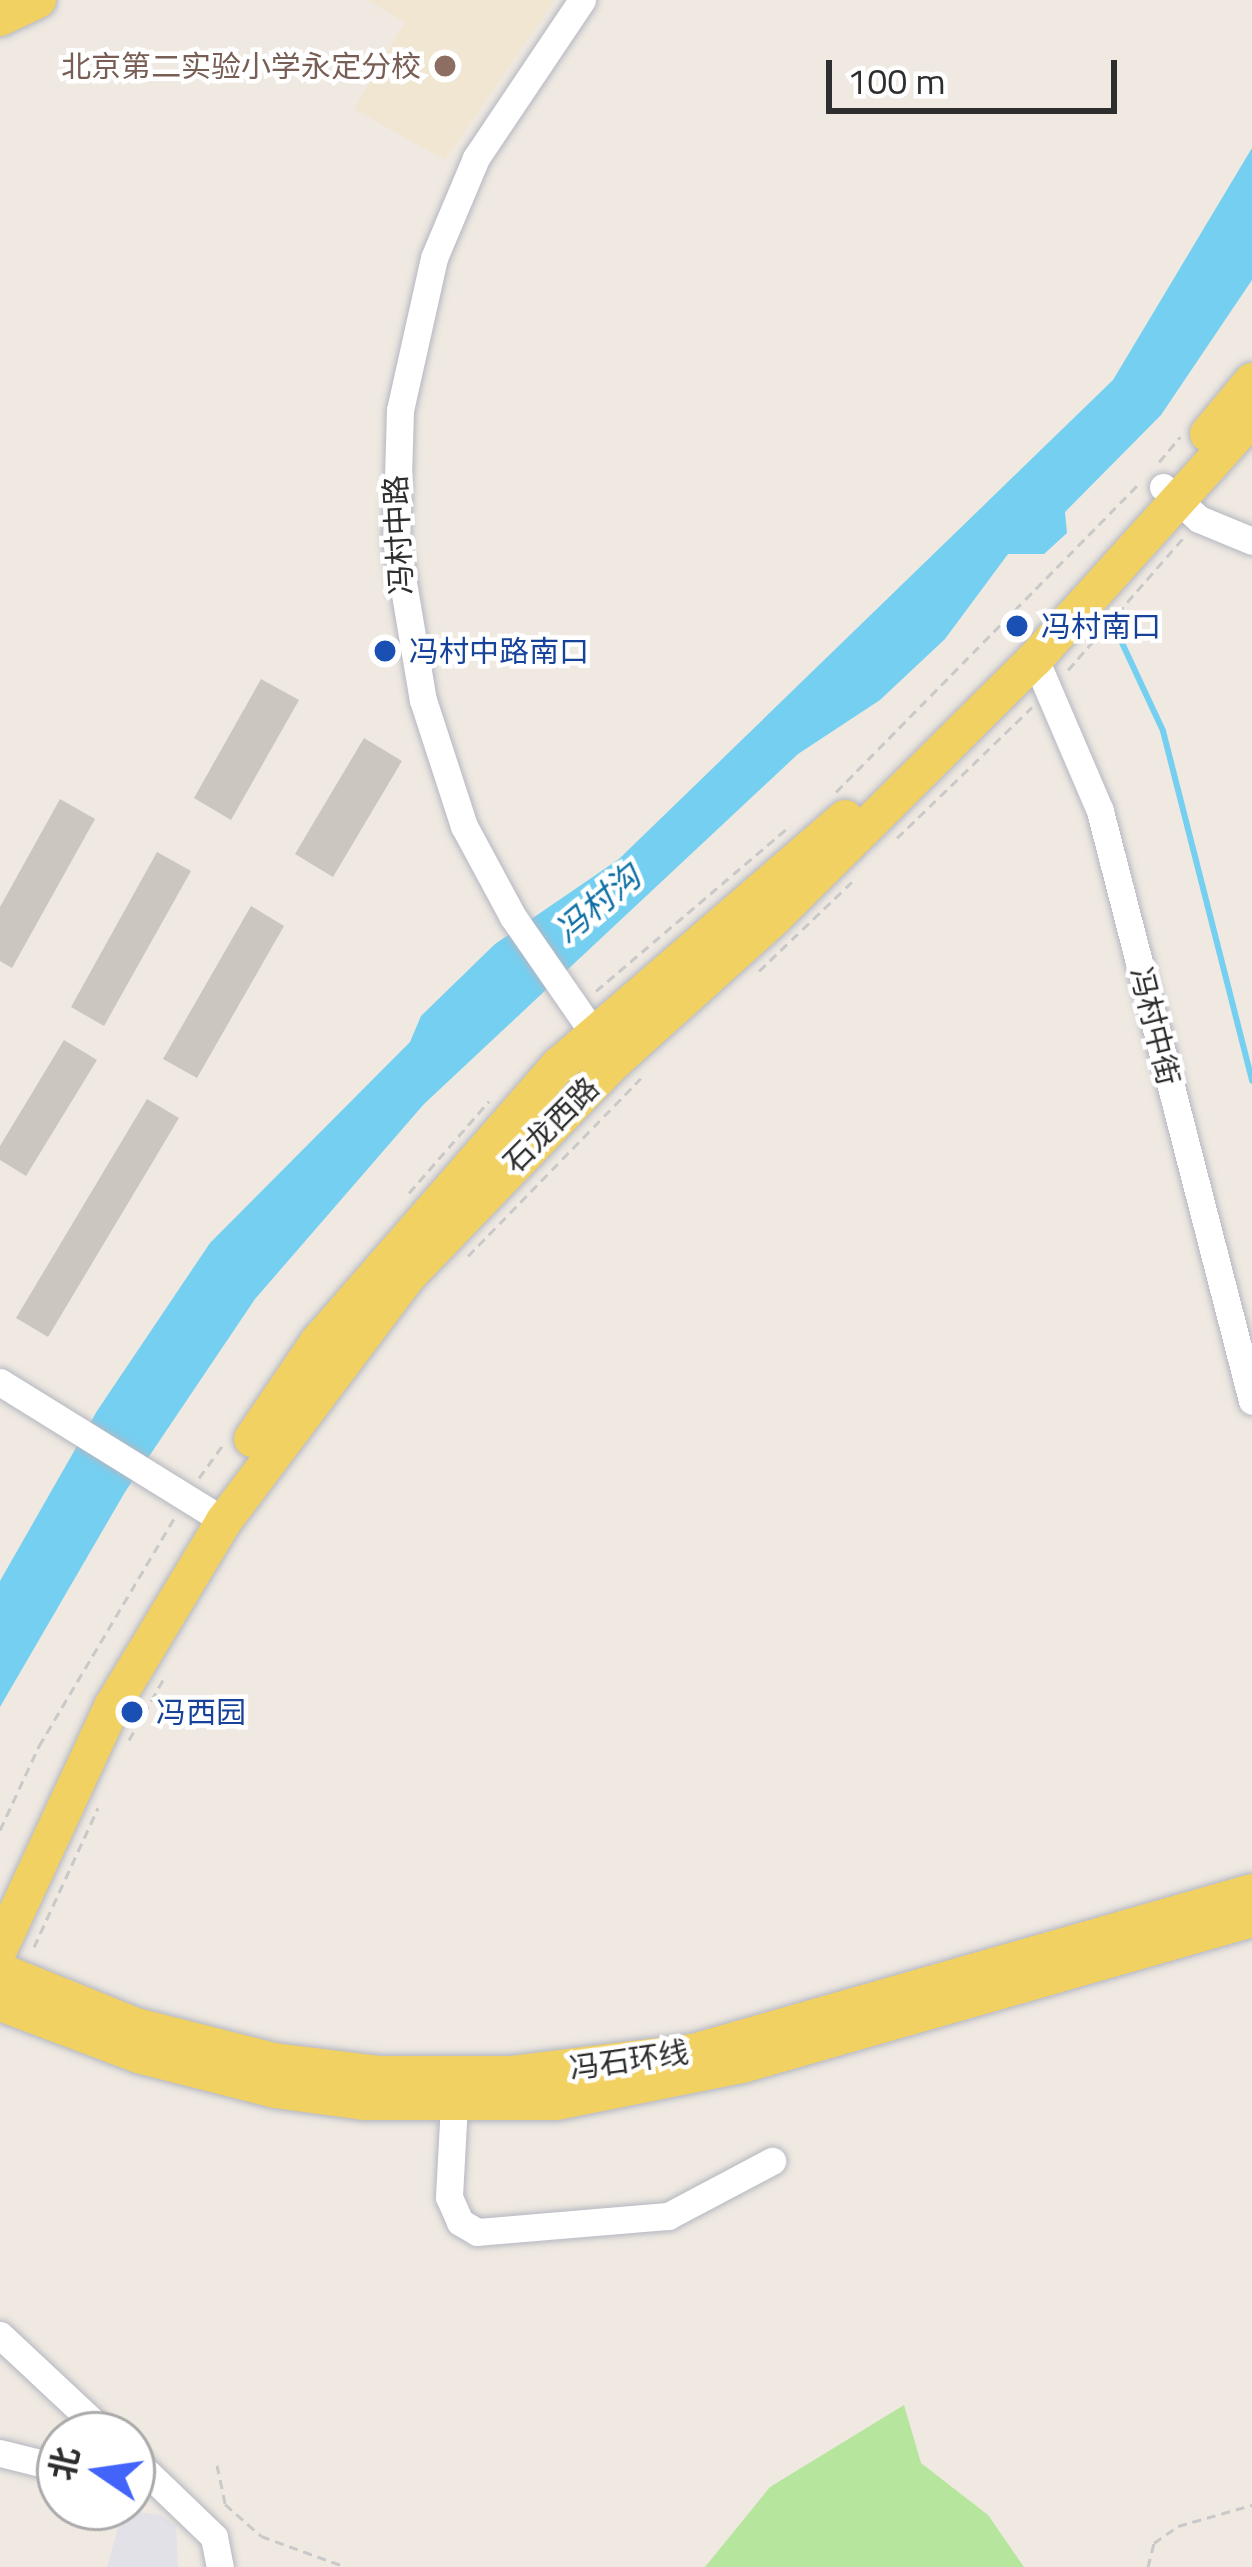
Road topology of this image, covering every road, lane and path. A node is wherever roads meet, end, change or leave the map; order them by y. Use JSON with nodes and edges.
{"nodes":[{"id":1,"x":582,"y":0,"type":"edge"},
{"id":2,"x":1252,"y":381,"type":"edge"},
{"id":3,"x":1252,"y":418,"type":"edge"},
{"id":4,"x":1180,"y":504,"type":"junction"},
{"id":5,"x":1252,"y":541,"type":"edge"},
{"id":6,"x":1042,"y":675,"type":"junction"},
{"id":7,"x":892,"y":842,"type":"dead end"},
{"id":8,"x":862,"y":872,"type":"dead end"},
{"id":9,"x":758,"y":972,"type":"dead end"},
{"id":10,"x":592,"y":1030,"type":"junction"},
{"id":11,"x":631,"y":1066,"type":"junction"},
{"id":12,"x":467,"y":1257,"type":"dead end"},
{"id":13,"x":0,"y":1382,"type":"edge"},
{"id":14,"x":1251,"y":1389,"type":"edge"},
{"id":15,"x":214,"y":1516,"type":"junction"},
{"id":16,"x":171,"y":1666,"type":"dead end"},
{"id":17,"x":129,"y":1740,"type":"dead end"},
{"id":18,"x":100,"y":1802,"type":"dead end"},
{"id":19,"x":0,"y":1891,"type":"edge"},
{"id":20,"x":1252,"y":1892,"type":"edge"},
{"id":21,"x":1252,"y":1919,"type":"edge"},
{"id":22,"x":5,"y":1958,"type":"edge"},
{"id":23,"x":0,"y":2002,"type":"edge"},
{"id":24,"x":454,"y":2104,"type":"junction"},
{"id":25,"x":772,"y":2162,"type":"dead end"},
{"id":26,"x":0,"y":2335,"type":"edge"},
{"id":27,"x":81,"y":2411,"type":"edge"},
{"id":28,"x":0,"y":2453,"type":"edge"},
{"id":29,"x":36,"y":2462,"type":"edge"},
{"id":30,"x":218,"y":2465,"type":"dead end"},
{"id":31,"x":156,"y":2481,"type":"edge"},
{"id":32,"x":1252,"y":2505,"type":"edge"},
{"id":33,"x":220,"y":2567,"type":"edge"},
{"id":34,"x":346,"y":2567,"type":"edge"},
{"id":35,"x":1148,"y":2567,"type":"edge"}],
"edges":[{"from":1,"to":10,"type":"street","name":"冯村中路"},
{"from":2,"to":4,"type":"main road","name":"石龙西路"},
{"from":3,"to":4,"type":"main road","name":"石龙西路"},
{"from":4,"to":5,"type":"street"},
{"from":4,"to":6,"type":"main road","name":"石龙西路"},
{"from":4,"to":6,"type":"path"},
{"from":4,"to":10,"type":"main road","name":"石龙西路"},
{"from":6,"to":7,"type":"path"},
{"from":6,"to":11,"type":"main road","name":"石龙西路"},
{"from":6,"to":14,"type":"street","name":"冯村中街"},
{"from":8,"to":9,"type":"path"},
{"from":10,"to":11,"type":"street","name":"冯村中路"},
{"from":10,"to":15,"type":"main road","name":"石龙西路"},
{"from":11,"to":12,"type":"path","name":"石龙西路"},
{"from":11,"to":15,"type":"main road","name":"石龙西路"},
{"from":13,"to":15,"type":"street"},
{"from":15,"to":19,"type":"main road","name":"石龙西路"},
{"from":15,"to":22,"type":"main road","name":"石龙西路"},
{"from":16,"to":17,"type":"path"},
{"from":18,"to":22,"type":"path"},
{"from":20,"to":22,"type":"main road","name":"冯石环线"},
{"from":21,"to":24,"type":"main road","name":"冯石环线"},
{"from":23,"to":24,"type":"main road","name":"冯石环线"},
{"from":24,"to":25,"type":"street"},
{"from":26,"to":27,"type":"street"},
{"from":28,"to":29,"type":"street"},
{"from":30,"to":34,"type":"path"},
{"from":31,"to":33,"type":"street"},
{"from":32,"to":35,"type":"path"}]}
